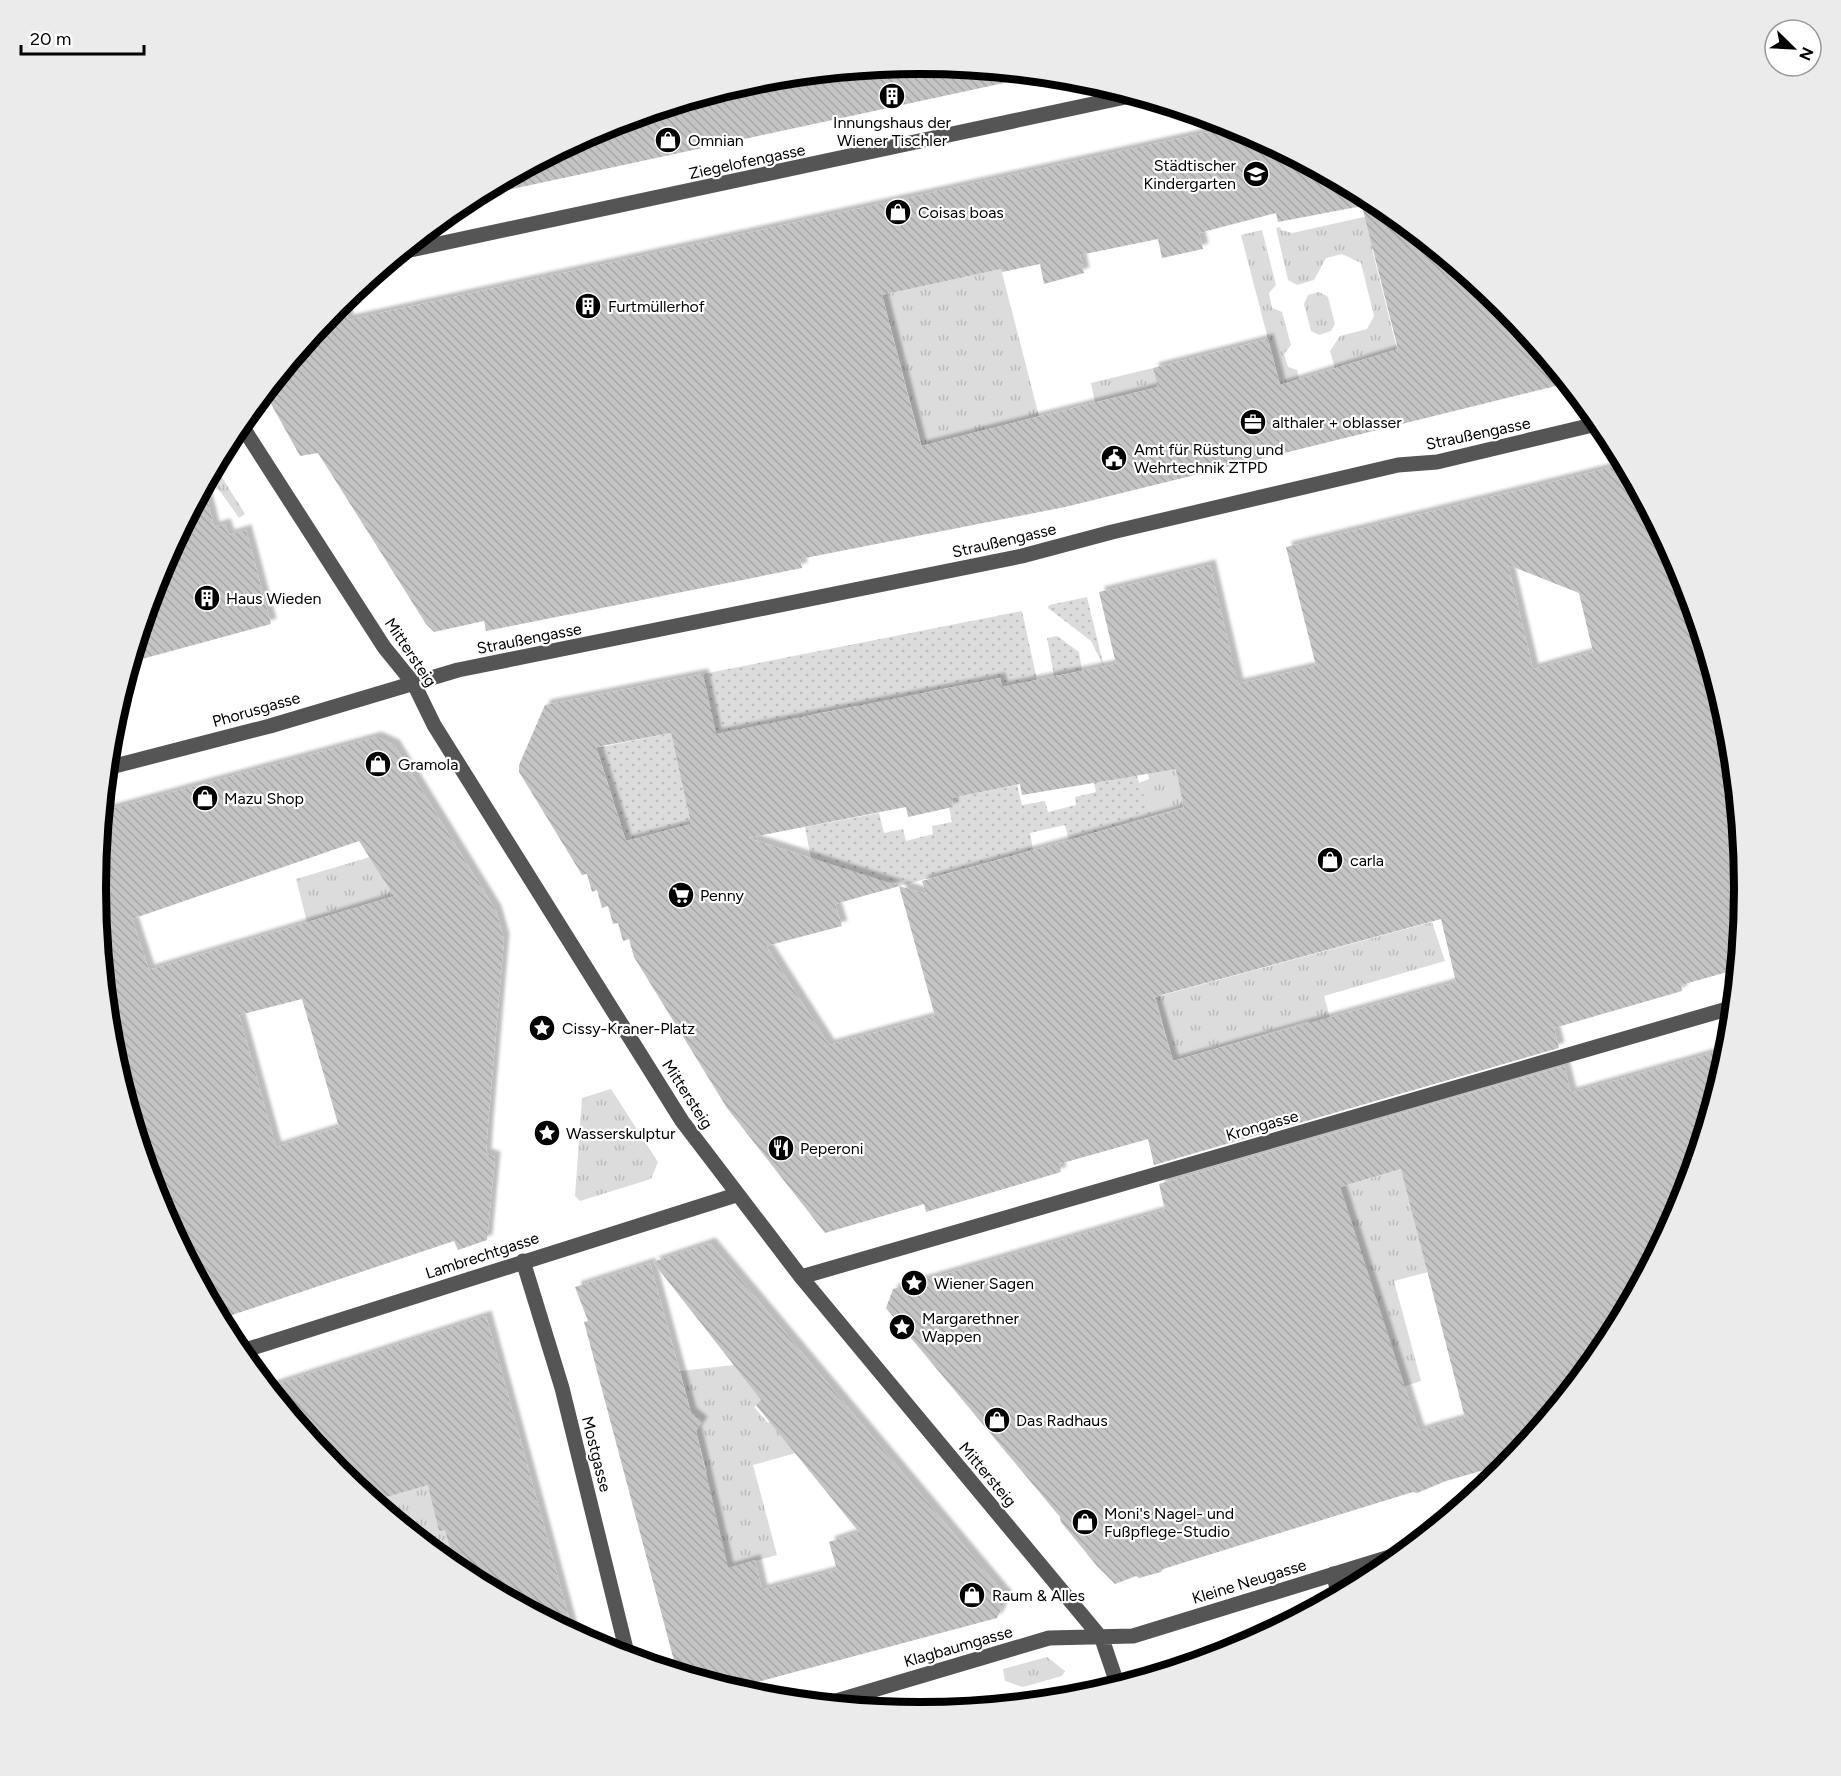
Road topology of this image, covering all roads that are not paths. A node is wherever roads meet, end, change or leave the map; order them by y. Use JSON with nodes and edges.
{"nodes":[{"id":1,"x":1119,"y":98,"type":"edge"},
{"id":2,"x":417,"y":249,"type":"edge"},
{"id":3,"x":1591,"y":425,"type":"edge"},
{"id":4,"x":245,"y":432,"type":"edge"},
{"id":5,"x":414,"y":684,"type":"junction"},
{"id":6,"x":116,"y":766,"type":"edge"},
{"id":7,"x":1725,"y":1009,"type":"edge"},
{"id":8,"x":736,"y":1195,"type":"junction"},
{"id":9,"x":523,"y":1261,"type":"junction"},
{"id":10,"x":801,"y":1277,"type":"junction"},
{"id":11,"x":249,"y":1349,"type":"edge"},
{"id":12,"x":1382,"y":1559,"type":"edge"},
{"id":13,"x":1333,"y":1574,"type":"junction"},
{"id":14,"x":1337,"y":1587,"type":"edge"},
{"id":15,"x":1102,"y":1639,"type":"junction"},
{"id":16,"x":625,"y":1646,"type":"edge"},
{"id":17,"x":1115,"y":1679,"type":"edge"},
{"id":18,"x":844,"y":1699,"type":"edge"}],
"edges":[{"from":1,"to":2,"type":"street","name":"Ziegelofengasse"},
{"from":3,"to":5,"type":"street","name":"Straußengasse"},
{"from":4,"to":5,"type":"street","name":"Mittersteig"},
{"from":5,"to":6,"type":"street","name":"Phorusgasse"},
{"from":5,"to":8,"type":"street","name":"Mittersteig"},
{"from":7,"to":10,"type":"street","name":"Krongasse"},
{"from":8,"to":9,"type":"street","name":"Lambrechtgasse"},
{"from":8,"to":10,"type":"street","name":"Mittersteig"},
{"from":9,"to":11,"type":"street","name":"Lambrechtgasse"},
{"from":9,"to":16,"type":"street","name":"Mostgasse"},
{"from":10,"to":15,"type":"street","name":"Mittersteig"},
{"from":12,"to":13,"type":"street","name":"Kleine Neugasse"},
{"from":13,"to":14,"type":"street"},
{"from":13,"to":15,"type":"street","name":"Kleine Neugasse"},
{"from":15,"to":17,"type":"street","name":"Mittersteig"},
{"from":15,"to":18,"type":"street","name":"Klagbaumgasse"}]}
